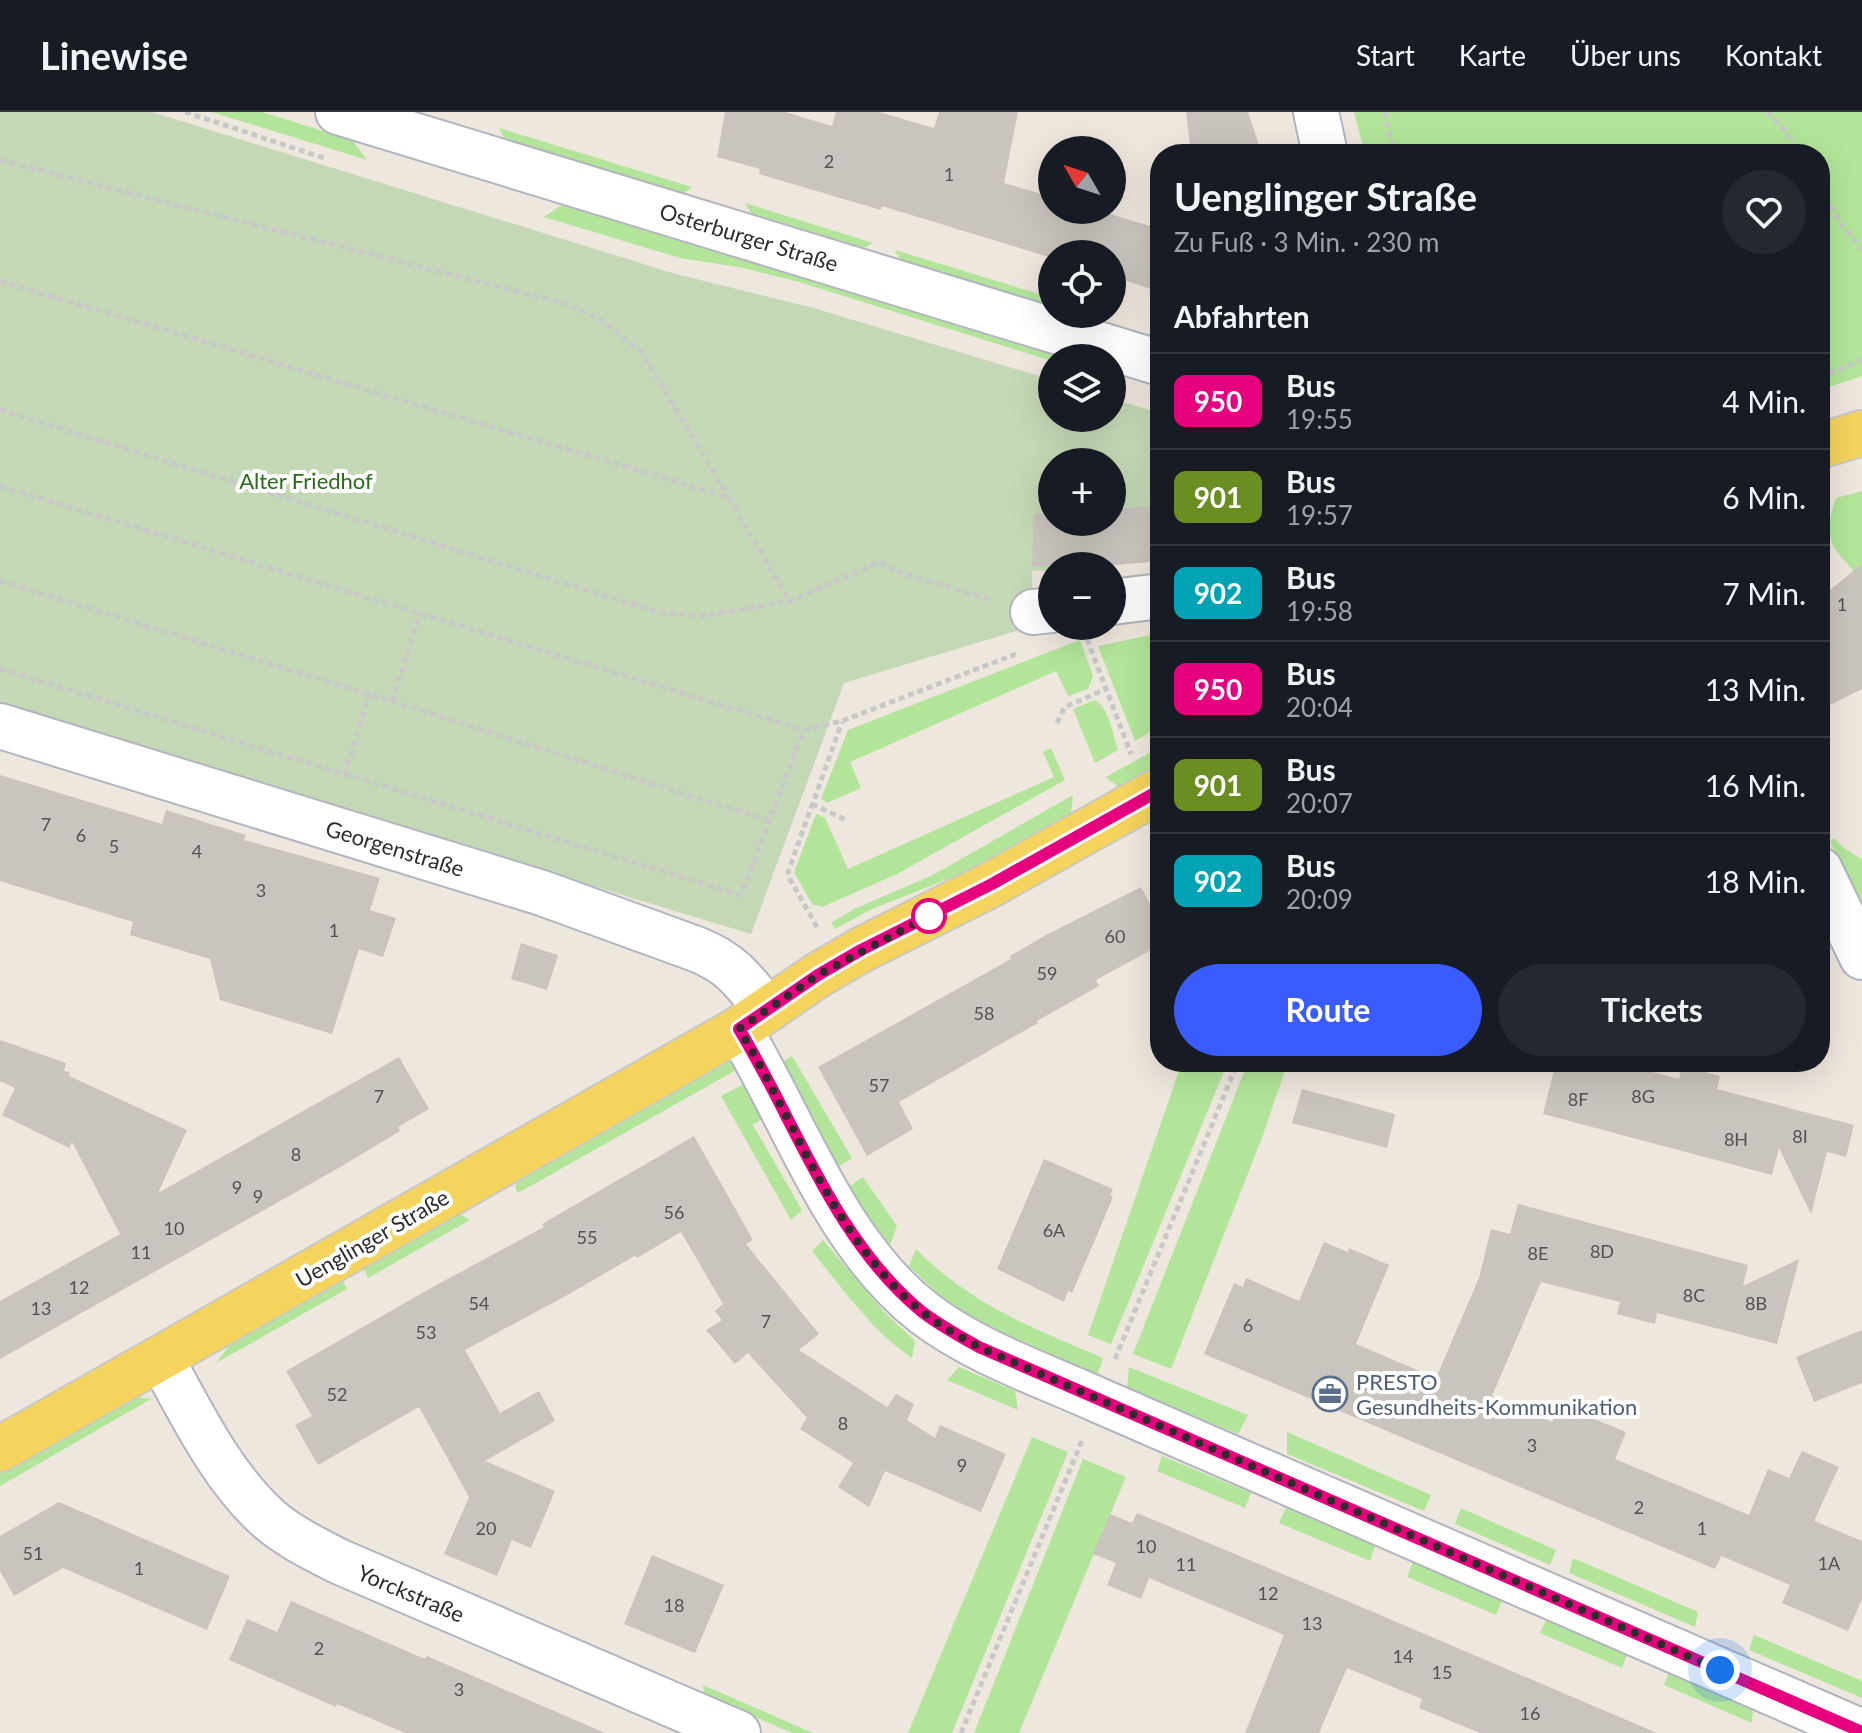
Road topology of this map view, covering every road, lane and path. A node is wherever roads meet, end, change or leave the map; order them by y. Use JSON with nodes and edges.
{"nodes":[{"id":1,"x":338,"y":112,"type":"edge"},
{"id":2,"x":1316,"y":112,"type":"edge"},
{"id":3,"x":1385,"y":112,"type":"edge"},
{"id":4,"x":1767,"y":112,"type":"edge"},
{"id":5,"x":1323,"y":144,"type":"edge"},
{"id":6,"x":1391,"y":144,"type":"edge"},
{"id":7,"x":1793,"y":144,"type":"edge"},
{"id":8,"x":0,"y":160,"type":"edge"},
{"id":9,"x":1830,"y":205,"type":"edge"},
{"id":10,"x":1862,"y":250,"type":"edge"},
{"id":11,"x":0,"y":281,"type":"edge"},
{"id":12,"x":1150,"y":360,"type":"edge"},
{"id":13,"x":1862,"y":360,"type":"edge"},
{"id":14,"x":1830,"y":373,"type":"edge"},
{"id":15,"x":0,"y":410,"type":"edge"},
{"id":16,"x":1862,"y":433,"type":"edge"},
{"id":17,"x":1830,"y":443,"type":"edge"},
{"id":18,"x":0,"y":486,"type":"edge"},
{"id":19,"x":728,"y":497,"type":"junction"},
{"id":20,"x":0,"y":581,"type":"edge"},
{"id":21,"x":1150,"y":597,"type":"edge"},
{"id":22,"x":1126,"y":600,"type":"edge"},
{"id":23,"x":790,"y":601,"type":"junction"},
{"id":24,"x":1038,"y":610,"type":"edge"},
{"id":25,"x":420,"y":613,"type":"junction"},
{"id":26,"x":1091,"y":651,"type":"dead end"},
{"id":27,"x":1016,"y":654,"type":"dead end"},
{"id":28,"x":0,"y":669,"type":"edge"},
{"id":29,"x":1106,"y":689,"type":"junction"},
{"id":30,"x":369,"y":694,"type":"junction"},
{"id":31,"x":392,"y":701,"type":"junction"},
{"id":32,"x":842,"y":721,"type":"junction"},
{"id":33,"x":1057,"y":723,"type":"dead end"},
{"id":34,"x":0,"y":726,"type":"edge"},
{"id":35,"x":804,"y":730,"type":"junction"},
{"id":36,"x":1131,"y":754,"type":"dead end"},
{"id":37,"x":345,"y":775,"type":"junction"},
{"id":38,"x":1150,"y":796,"type":"edge"},
{"id":39,"x":812,"y":804,"type":"junction"},
{"id":40,"x":846,"y":820,"type":"dead end"},
{"id":41,"x":770,"y":821,"type":"junction"},
{"id":42,"x":1830,"y":891,"type":"edge"},
{"id":43,"x":1862,"y":957,"type":"edge"},
{"id":44,"x":838,"y":964,"type":"junction"},
{"id":45,"x":753,"y":1020,"type":"junction"},
{"id":46,"x":1234,"y":1072,"type":"edge"},
{"id":47,"x":161,"y":1358,"type":"junction"},
{"id":48,"x":1098,"y":1400,"type":"junction"},
{"id":49,"x":0,"y":1449,"type":"edge"},
{"id":50,"x":1862,"y":1732,"type":"edge"},
{"id":51,"x":738,"y":1733,"type":"edge"},
{"id":52,"x":961,"y":1733,"type":"edge"}],
"edges":[{"from":1,"to":12,"type":"street","name":"Osterburger Straße"},
{"from":2,"to":5,"type":"street"},
{"from":3,"to":6,"type":"path"},
{"from":4,"to":7,"type":"path"},
{"from":8,"to":19,"type":"path"},
{"from":9,"to":10,"type":"path"},
{"from":11,"to":19,"type":"path"},
{"from":13,"to":14,"type":"path"},
{"from":15,"to":23,"type":"path"},
{"from":16,"to":17,"type":"main road"},
{"from":18,"to":25,"type":"path"},
{"from":19,"to":23,"type":"path"},
{"from":20,"to":30,"type":"path"},
{"from":21,"to":22,"type":"street"},
{"from":23,"to":24,"type":"path"},
{"from":25,"to":31,"type":"path"},
{"from":25,"to":35,"type":"path"},
{"from":26,"to":29,"type":"path"},
{"from":27,"to":32,"type":"path"},
{"from":28,"to":37,"type":"path"},
{"from":29,"to":33,"type":"path"},
{"from":29,"to":36,"type":"path"},
{"from":30,"to":31,"type":"path"},
{"from":30,"to":37,"type":"path"},
{"from":31,"to":41,"type":"path"},
{"from":32,"to":35,"type":"path"},
{"from":32,"to":39,"type":"path"},
{"from":34,"to":45,"type":"street","name":"Georgenstraße"},
{"from":35,"to":41,"type":"path"},
{"from":37,"to":41,"type":"path"},
{"from":38,"to":44,"type":"main road","name":"Uenglinger Straße"},
{"from":39,"to":40,"type":"path"},
{"from":39,"to":44,"type":"path"},
{"from":42,"to":43,"type":"street"},
{"from":44,"to":45,"type":"main road","name":"Uenglinger Straße"},
{"from":45,"to":47,"type":"main road","name":"Uenglinger Straße"},
{"from":45,"to":48,"type":"street","name":"Georgenstraße"},
{"from":46,"to":48,"type":"path"},
{"from":47,"to":49,"type":"main road","name":"Uenglinger Straße"},
{"from":47,"to":51,"type":"street","name":"Yorckstraße"},
{"from":48,"to":50,"type":"street","name":"Georgenstraße"},
{"from":48,"to":52,"type":"path"}]}
